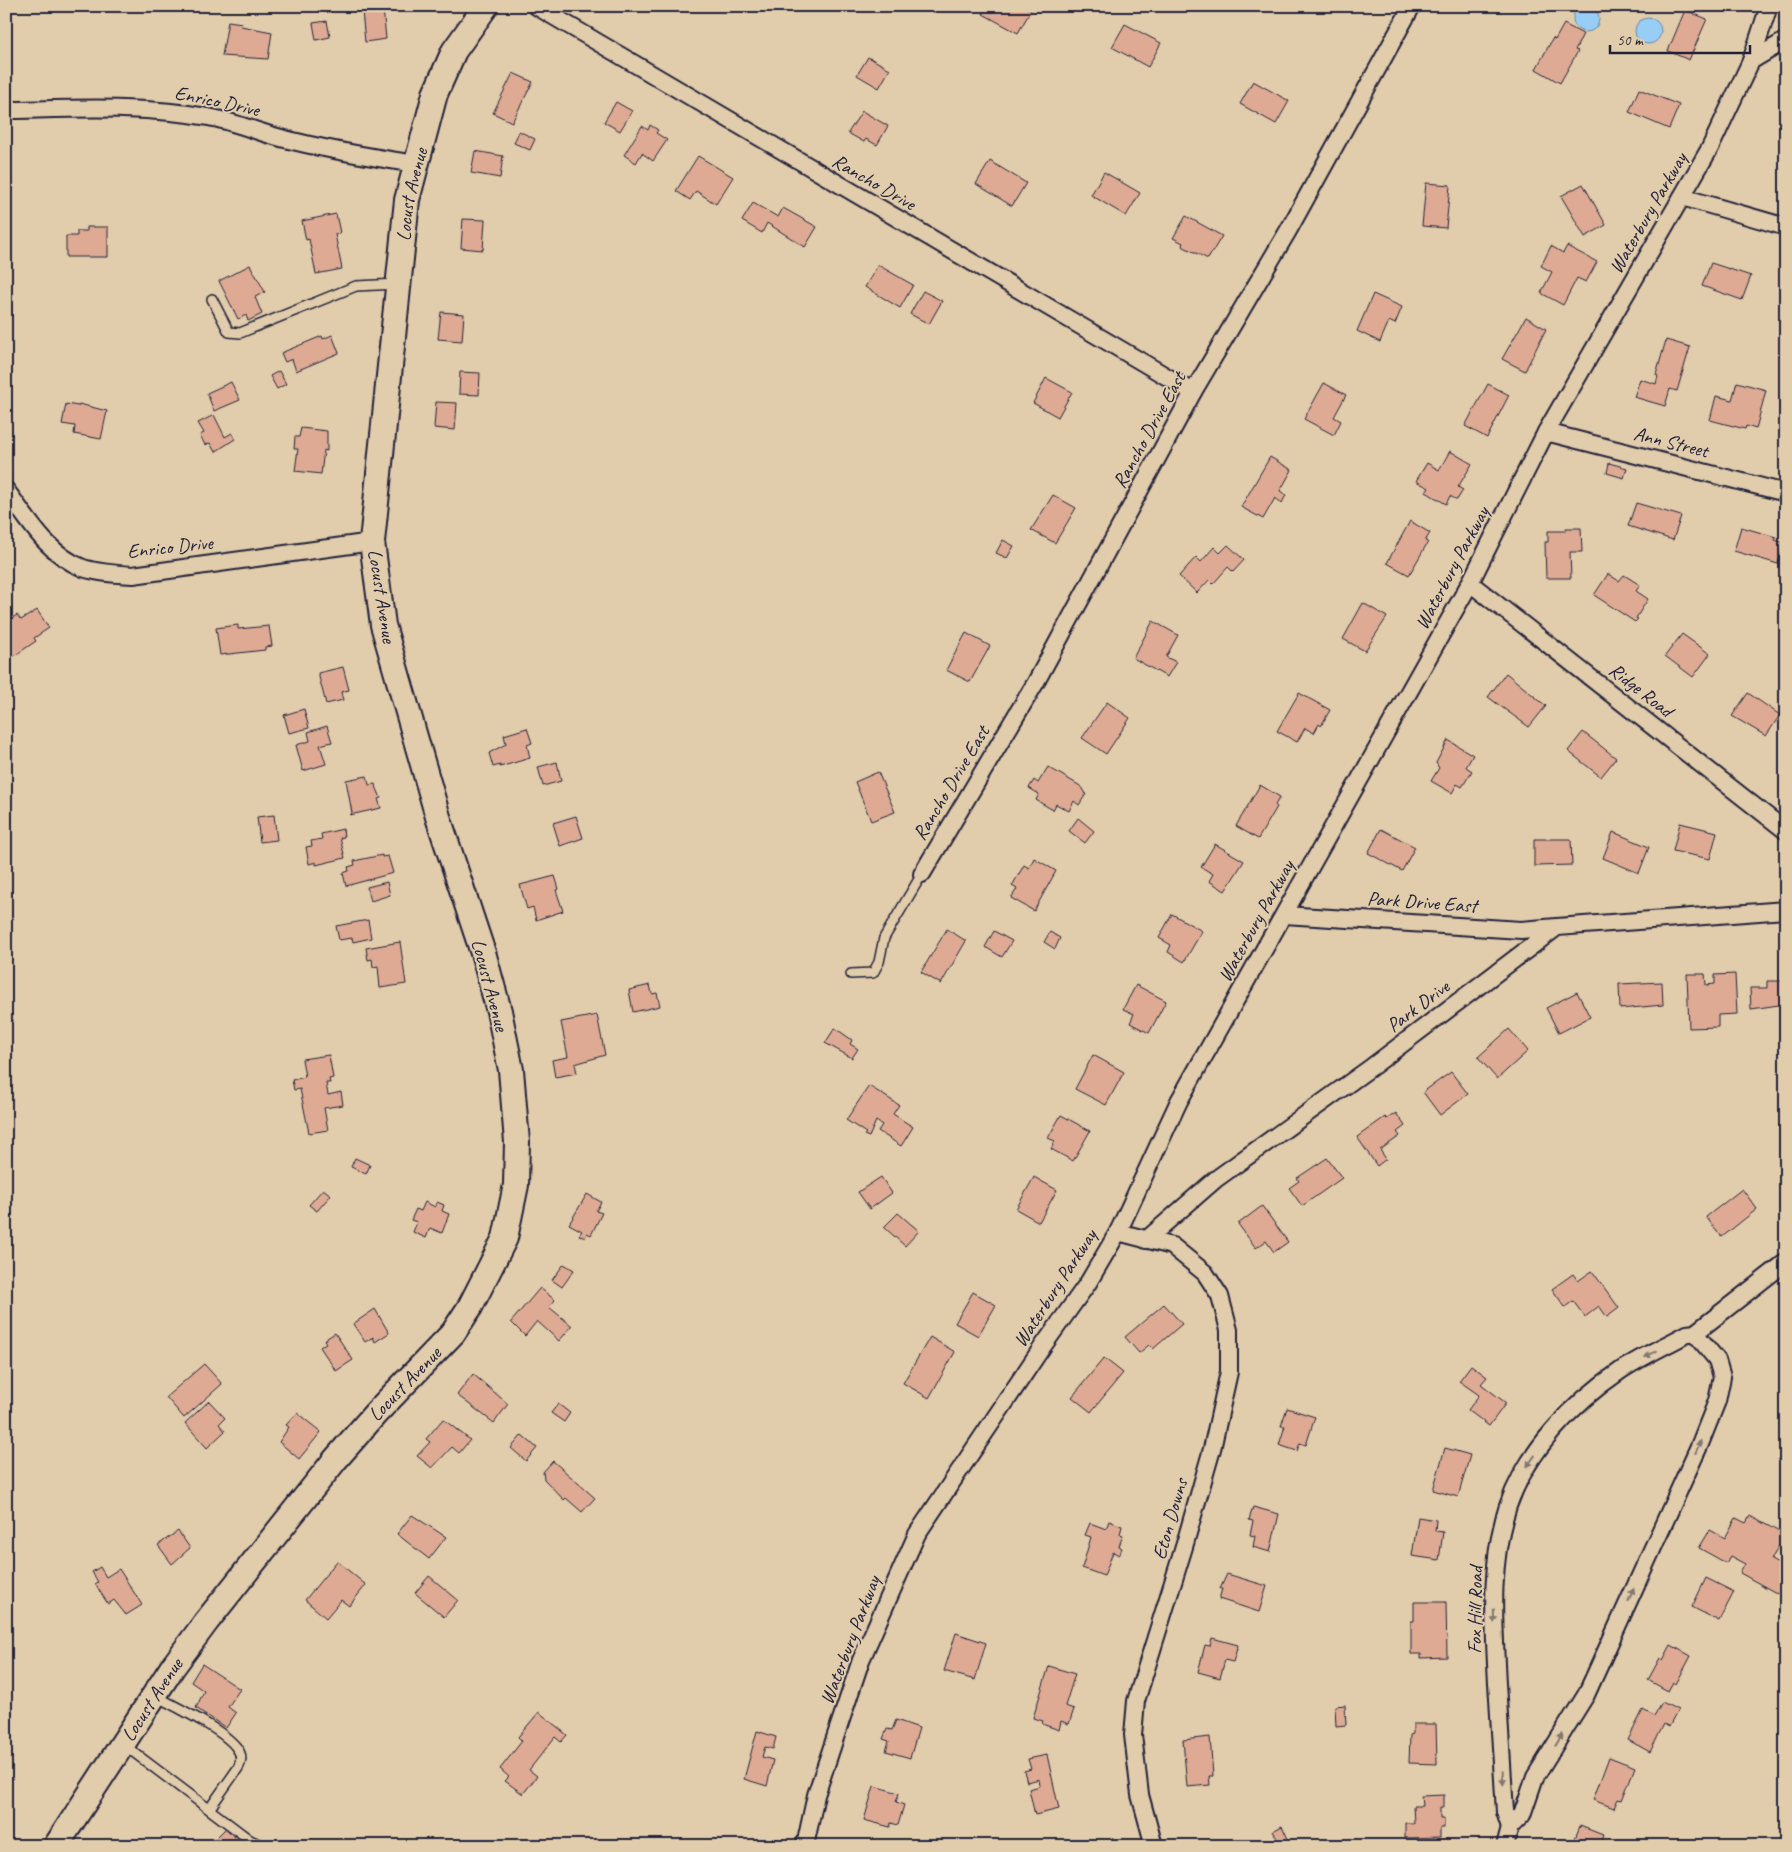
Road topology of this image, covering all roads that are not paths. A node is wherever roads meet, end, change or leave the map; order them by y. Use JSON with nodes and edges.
{"nodes":[{"id":1,"x":486,"y":6,"type":"edge"},
{"id":2,"x":536,"y":6,"type":"edge"},
{"id":3,"x":1412,"y":6,"type":"edge"},
{"id":4,"x":1770,"y":6,"type":"edge"},
{"id":5,"x":1786,"y":40,"type":"edge"},
{"id":6,"x":1751,"y":61,"type":"junction"},
{"id":7,"x":6,"y":110,"type":"edge"},
{"id":8,"x":416,"y":164,"type":"junction"},
{"id":9,"x":1682,"y":197,"type":"junction"},
{"id":10,"x":1786,"y":227,"type":"edge"},
{"id":11,"x":398,"y":284,"type":"junction"},
{"id":12,"x":212,"y":299,"type":"dead end"},
{"id":13,"x":1193,"y":392,"type":"junction"},
{"id":14,"x":1546,"y":432,"type":"junction"},
{"id":15,"x":6,"y":490,"type":"edge"},
{"id":16,"x":1786,"y":493,"type":"edge"},
{"id":17,"x":372,"y":542,"type":"junction"},
{"id":18,"x":1470,"y":583,"type":"junction"},
{"id":19,"x":1786,"y":831,"type":"edge"},
{"id":20,"x":922,"y":874,"type":"joint"},
{"id":21,"x":1786,"y":910,"type":"edge"},
{"id":22,"x":1284,"y":914,"type":"junction"},
{"id":23,"x":1557,"y":927,"type":"junction"},
{"id":24,"x":851,"y":974,"type":"dead end"},
{"id":25,"x":1118,"y":1232,"type":"junction"},
{"id":26,"x":1146,"y":1240,"type":"junction"},
{"id":27,"x":1786,"y":1262,"type":"edge"},
{"id":28,"x":1695,"y":1333,"type":"junction"},
{"id":29,"x":154,"y":1695,"type":"junction"},
{"id":30,"x":122,"y":1743,"type":"junction"},
{"id":31,"x":210,"y":1808,"type":"junction"},
{"id":32,"x":1510,"y":1827,"type":"junction"},
{"id":33,"x":56,"y":1846,"type":"edge"},
{"id":34,"x":263,"y":1846,"type":"edge"},
{"id":35,"x":805,"y":1846,"type":"edge"},
{"id":36,"x":1154,"y":1846,"type":"edge"},
{"id":37,"x":1505,"y":1846,"type":"edge"}],
"edges":[{"from":1,"to":8,"type":"street","name":"Locust Avenue"},
{"from":2,"to":13,"type":"street","name":"Rancho Drive"},
{"from":3,"to":13,"type":"street","name":"Rancho Drive East"},
{"from":4,"to":6,"type":"street","name":"Waterbury Parkway"},
{"from":5,"to":6,"type":"street"},
{"from":6,"to":9,"type":"street","name":"Waterbury Parkway"},
{"from":7,"to":8,"type":"street","name":"Enrico Drive"},
{"from":8,"to":11,"type":"street","name":"Locust Avenue"},
{"from":9,"to":10,"type":"street"},
{"from":9,"to":14,"type":"street","name":"Waterbury Parkway"},
{"from":11,"to":12,"type":"lane"},
{"from":11,"to":17,"type":"street","name":"Locust Avenue"},
{"from":13,"to":20,"type":"street","name":"Rancho Drive East"},
{"from":14,"to":16,"type":"street","name":"Ann Street"},
{"from":14,"to":18,"type":"street","name":"Waterbury Parkway"},
{"from":15,"to":17,"type":"street","name":"Enrico Drive"},
{"from":17,"to":29,"type":"street","name":"Locust Avenue"},
{"from":18,"to":19,"type":"street","name":"Ridge Road"},
{"from":18,"to":22,"type":"street","name":"Waterbury Parkway"},
{"from":20,"to":24,"type":"lane"},
{"from":21,"to":23,"type":"street"},
{"from":22,"to":23,"type":"street","name":"Park Drive East"},
{"from":22,"to":25,"type":"street","name":"Waterbury Parkway"},
{"from":23,"to":26,"type":"street","name":"Park Drive"},
{"from":25,"to":26,"type":"street"},
{"from":25,"to":35,"type":"street","name":"Waterbury Parkway"},
{"from":26,"to":36,"type":"street","name":"Eton Downs"},
{"from":27,"to":28,"type":"street","name":"Fox Hill Road"},
{"from":32,"to":28,"type":"street","name":"Fox Hill Road","one_way":true},
{"from":28,"to":32,"type":"street","name":"Fox Hill Road","one_way":true},
{"from":29,"to":30,"type":"street","name":"Locust Avenue"},
{"from":29,"to":31,"type":"lane"},
{"from":30,"to":31,"type":"lane"},
{"from":30,"to":33,"type":"street","name":"Locust Avenue"},
{"from":31,"to":34,"type":"lane"},
{"from":32,"to":37,"type":"street","name":"Fox Hill Road"}]}
